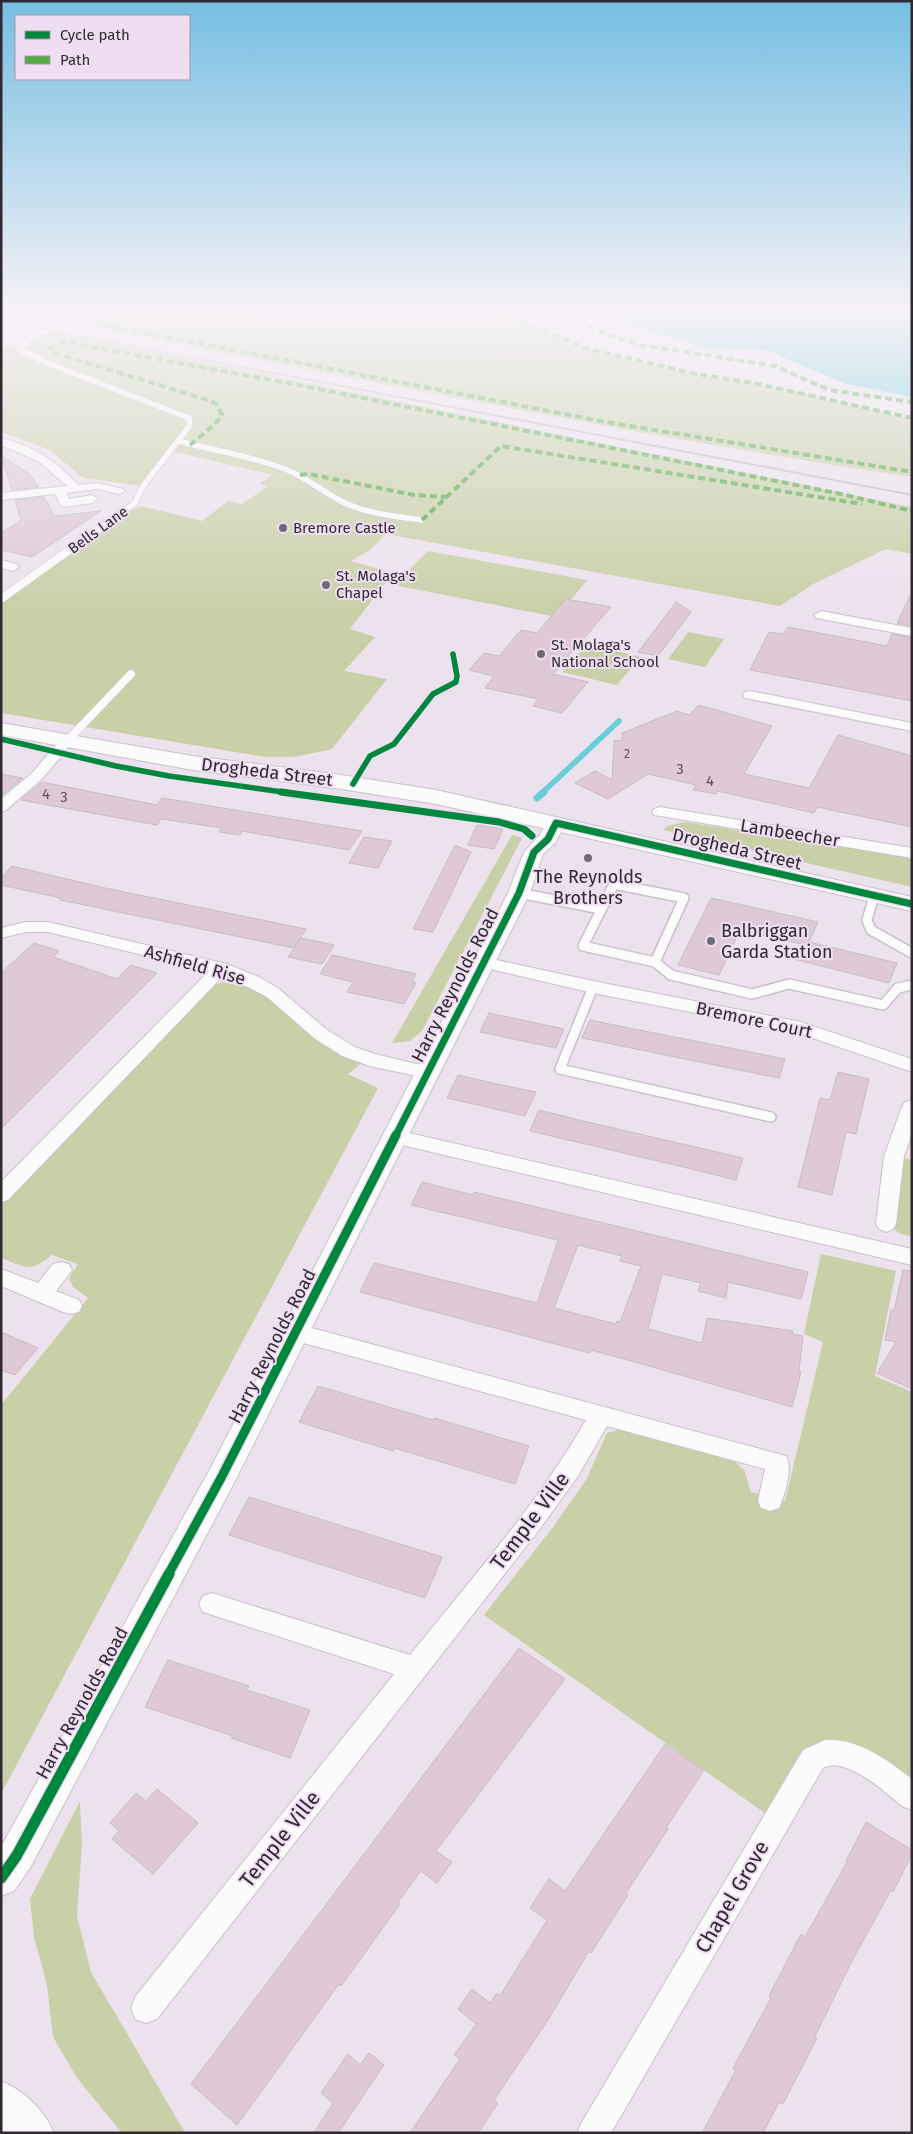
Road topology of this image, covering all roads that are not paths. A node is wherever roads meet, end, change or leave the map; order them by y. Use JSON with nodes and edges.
{"nodes":[{"id":1,"x":172,"y":412,"type":"edge"},
{"id":2,"x":1,"y":441,"type":"edge"},
{"id":3,"x":178,"y":442,"type":"junction"},
{"id":4,"x":75,"y":488,"type":"junction"},
{"id":5,"x":59,"y":490,"type":"junction"},
{"id":6,"x":119,"y":491,"type":"dead end"},
{"id":7,"x":1,"y":497,"type":"edge"},
{"id":8,"x":92,"y":499,"type":"dead end"},
{"id":9,"x":422,"y":520,"type":"dead end"},
{"id":10,"x":1,"y":599,"type":"edge"},
{"id":11,"x":820,"y":615,"type":"dead end"},
{"id":12,"x":912,"y":632,"type":"edge"},
{"id":13,"x":131,"y":674,"type":"dead end"},
{"id":14,"x":750,"y":695,"type":"dead end"},
{"id":15,"x":912,"y":727,"type":"edge"},
{"id":16,"x":1,"y":729,"type":"edge"},
{"id":17,"x":67,"y":741,"type":"junction"},
{"id":18,"x":1,"y":807,"type":"edge"},
{"id":19,"x":664,"y":808,"type":"dead end"},
{"id":20,"x":556,"y":823,"type":"junction"},
{"id":21,"x":912,"y":853,"type":"edge"},
{"id":22,"x":519,"y":893,"type":"junction"},
{"id":23,"x":874,"y":896,"type":"junction"},
{"id":24,"x":912,"y":904,"type":"edge"},
{"id":25,"x":601,"y":909,"type":"junction"},
{"id":26,"x":1,"y":933,"type":"edge"},
{"id":27,"x":912,"y":953,"type":"edge"},
{"id":28,"x":483,"y":962,"type":"junction"},
{"id":29,"x":655,"y":962,"type":"junction"},
{"id":30,"x":221,"y":968,"type":"junction"},
{"id":31,"x":912,"y":985,"type":"edge"},
{"id":32,"x":593,"y":987,"type":"junction"},
{"id":33,"x":912,"y":1066,"type":"edge"},
{"id":34,"x":426,"y":1072,"type":"junction"},
{"id":35,"x":912,"y":1107,"type":"edge"},
{"id":36,"x":770,"y":1117,"type":"dead end"},
{"id":37,"x":396,"y":1137,"type":"junction"},
{"id":38,"x":1,"y":1195,"type":"edge"},
{"id":39,"x":886,"y":1224,"type":"dead end"},
{"id":40,"x":912,"y":1256,"type":"edge"},
{"id":41,"x":62,"y":1270,"type":"dead end"},
{"id":42,"x":1,"y":1277,"type":"edge"},
{"id":43,"x":41,"y":1294,"type":"junction"},
{"id":44,"x":71,"y":1306,"type":"dead end"},
{"id":45,"x":297,"y":1332,"type":"junction"},
{"id":46,"x":601,"y":1415,"type":"junction"},
{"id":47,"x":770,"y":1502,"type":"dead end"},
{"id":48,"x":212,"y":1604,"type":"dead end"},
{"id":49,"x":414,"y":1669,"type":"junction"},
{"id":50,"x":912,"y":1796,"type":"edge"},
{"id":51,"x":1,"y":1878,"type":"edge"},
{"id":52,"x":146,"y":2008,"type":"dead end"},
{"id":53,"x":1,"y":2101,"type":"edge"},
{"id":54,"x":34,"y":2133,"type":"edge"},
{"id":55,"x":594,"y":2133,"type":"edge"}],
"edges":[{"from":1,"to":3,"type":"lane","name":"Bells Lane"},
{"from":2,"to":4,"type":"street"},
{"from":3,"to":9,"type":"lane"},
{"from":3,"to":10,"type":"lane","name":"Bells Lane"},
{"from":4,"to":5,"type":"street"},
{"from":4,"to":6,"type":"street"},
{"from":5,"to":7,"type":"street"},
{"from":5,"to":8,"type":"street"},
{"from":11,"to":12,"type":"street"},
{"from":13,"to":17,"type":"lane"},
{"from":14,"to":15,"type":"street"},
{"from":16,"to":17,"type":"main road","name":"Drogheda Street"},
{"from":17,"to":18,"type":"street"},
{"from":17,"to":20,"type":"main road","name":"Drogheda Street"},
{"from":19,"to":21,"type":"street","name":"Lambeecher"},
{"from":20,"to":22,"type":"street","name":"Harry Reynolds Road"},
{"from":20,"to":23,"type":"main road","name":"Drogheda Street"},
{"from":22,"to":25,"type":"lane"},
{"from":22,"to":28,"type":"street","name":"Harry Reynolds Road"},
{"from":23,"to":24,"type":"main road","name":"Drogheda Street"},
{"from":23,"to":27,"type":"lane"},
{"from":25,"to":29,"type":"lane"},
{"from":25,"to":29,"type":"lane"},
{"from":26,"to":30,"type":"street","name":"Ashfield Rise"},
{"from":28,"to":32,"type":"street","name":"Bremore Court"},
{"from":28,"to":34,"type":"street","name":"Harry Reynolds Road"},
{"from":29,"to":31,"type":"lane"},
{"from":30,"to":34,"type":"street","name":"Ashfield Rise"},
{"from":30,"to":38,"type":"street"},
{"from":32,"to":33,"type":"street","name":"Bremore Court"},
{"from":32,"to":36,"type":"lane"},
{"from":34,"to":37,"type":"street","name":"Harry Reynolds Road"},
{"from":35,"to":39,"type":"street"},
{"from":37,"to":40,"type":"street"},
{"from":37,"to":45,"type":"street","name":"Harry Reynolds Road"},
{"from":41,"to":43,"type":"street"},
{"from":42,"to":43,"type":"street"},
{"from":43,"to":44,"type":"street"},
{"from":45,"to":46,"type":"street"},
{"from":45,"to":51,"type":"street","name":"Harry Reynolds Road"},
{"from":46,"to":47,"type":"street"},
{"from":46,"to":49,"type":"street","name":"Temple Ville"},
{"from":48,"to":49,"type":"street"},
{"from":49,"to":52,"type":"street","name":"Temple Ville"},
{"from":50,"to":55,"type":"street","name":"Chapel Grove"},
{"from":53,"to":54,"type":"street"}]}
